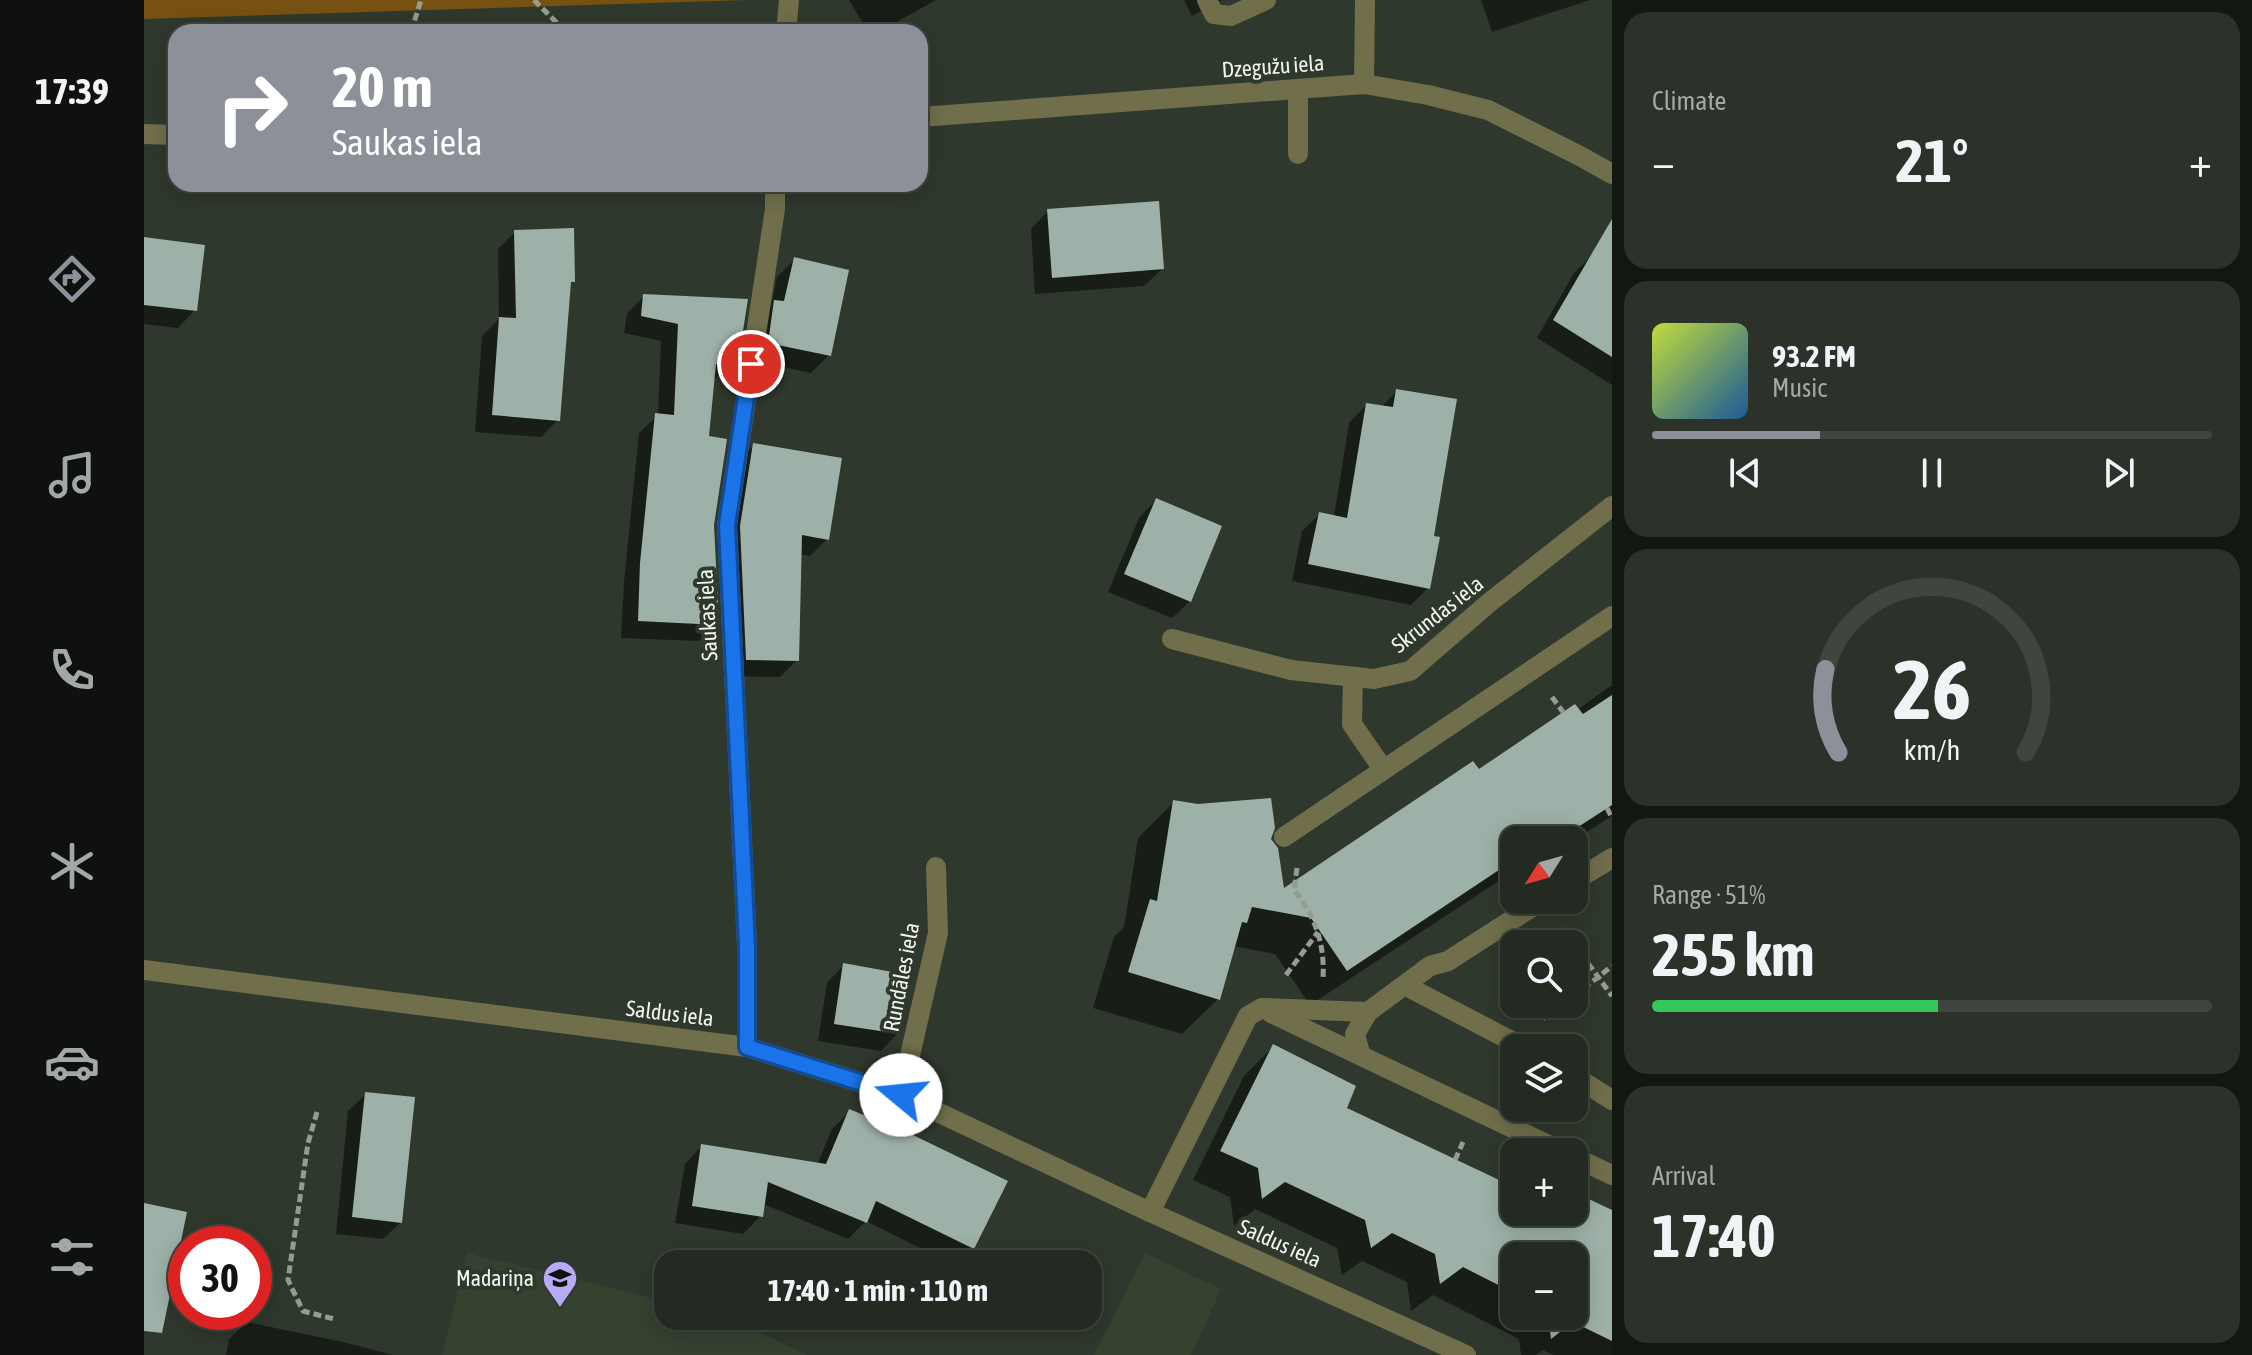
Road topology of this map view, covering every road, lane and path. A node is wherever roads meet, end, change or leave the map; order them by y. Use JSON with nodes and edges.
{"nodes":[{"id":1,"x":421,"y":0,"type":"edge"},
{"id":2,"x":534,"y":0,"type":"edge"},
{"id":3,"x":789,"y":0,"type":"edge"},
{"id":4,"x":1207,"y":0,"type":"edge"},
{"id":5,"x":1266,"y":0,"type":"edge"},
{"id":6,"x":1365,"y":0,"type":"edge"},
{"id":7,"x":414,"y":24,"type":"edge"},
{"id":8,"x":558,"y":24,"type":"edge"},
{"id":9,"x":787,"y":24,"type":"edge"},
{"id":10,"x":1364,"y":84,"type":"junction"},
{"id":11,"x":1298,"y":89,"type":"junction"},
{"id":12,"x":928,"y":116,"type":"edge"},
{"id":13,"x":144,"y":134,"type":"edge"},
{"id":14,"x":168,"y":135,"type":"edge"},
{"id":15,"x":1298,"y":154,"type":"dead end"},
{"id":16,"x":1612,"y":174,"type":"edge"},
{"id":17,"x":775,"y":192,"type":"edge"},
{"id":18,"x":1612,"y":506,"type":"edge"},
{"id":19,"x":1612,"y":616,"type":"edge"},
{"id":20,"x":1172,"y":639,"type":"dead end"},
{"id":21,"x":1353,"y":677,"type":"junction"},
{"id":22,"x":1383,"y":769,"type":"junction"},
{"id":23,"x":1607,"y":808,"type":"dead end"},
{"id":24,"x":1612,"y":818,"type":"edge"},
{"id":25,"x":1284,"y":837,"type":"dead end"},
{"id":26,"x":1612,"y":858,"type":"edge"},
{"id":27,"x":936,"y":867,"type":"dead end"},
{"id":28,"x":1588,"y":873,"type":"edge"},
{"id":29,"x":1307,"y":906,"type":"dead end"},
{"id":30,"x":1521,"y":914,"type":"edge"},
{"id":31,"x":1319,"y":931,"type":"junction"},
{"id":32,"x":1588,"y":963,"type":"edge"},
{"id":33,"x":1612,"y":966,"type":"edge"},
{"id":34,"x":1323,"y":967,"type":"dead end"},
{"id":35,"x":144,"y":970,"type":"edge"},
{"id":36,"x":1599,"y":978,"type":"junction"},
{"id":37,"x":1406,"y":986,"type":"junction"},
{"id":38,"x":1588,"y":986,"type":"edge"},
{"id":39,"x":1612,"y":996,"type":"edge"},
{"id":40,"x":1262,"y":1008,"type":"junction"},
{"id":41,"x":1368,"y":1012,"type":"junction"},
{"id":42,"x":1500,"y":1035,"type":"edge"},
{"id":43,"x":747,"y":1047,"type":"junction"},
{"id":44,"x":1360,"y":1053,"type":"junction"},
{"id":45,"x":1588,"y":1085,"type":"edge"},
{"id":46,"x":901,"y":1095,"type":"junction"},
{"id":47,"x":1612,"y":1100,"type":"edge"},
{"id":48,"x":317,"y":1112,"type":"dead end"},
{"id":49,"x":1534,"y":1138,"type":"edge"},
{"id":50,"x":1588,"y":1164,"type":"edge"},
{"id":51,"x":1612,"y":1175,"type":"edge"},
{"id":52,"x":1150,"y":1212,"type":"junction"},
{"id":53,"x":334,"y":1319,"type":"dead end"},
{"id":54,"x":1466,"y":1355,"type":"edge"}],
"edges":[{"from":1,"to":7,"type":"path"},
{"from":2,"to":8,"type":"path"},
{"from":3,"to":9,"type":"street"},
{"from":4,"to":5,"type":"street"},
{"from":6,"to":10,"type":"street"},
{"from":10,"to":11,"type":"street","name":"Dzegužu iela"},
{"from":10,"to":16,"type":"street","name":"Dzegužu iela"},
{"from":11,"to":12,"type":"street","name":"Dzegužu iela"},
{"from":11,"to":15,"type":"street"},
{"from":13,"to":14,"type":"street"},
{"from":17,"to":43,"type":"street","name":"Saukas iela"},
{"from":18,"to":21,"type":"street","name":"Skrundas iela"},
{"from":19,"to":22,"type":"street"},
{"from":20,"to":21,"type":"street","name":"Skrundas iela"},
{"from":21,"to":22,"type":"street"},
{"from":22,"to":25,"type":"street"},
{"from":23,"to":24,"type":"path"},
{"from":26,"to":28,"type":"street"},
{"from":27,"to":46,"type":"street","name":"Rundāles iela"},
{"from":29,"to":31,"type":"path"},
{"from":30,"to":37,"type":"street"},
{"from":31,"to":34,"type":"path"},
{"from":31,"to":40,"type":"path"},
{"from":32,"to":36,"type":"path"},
{"from":33,"to":36,"type":"path"},
{"from":35,"to":43,"type":"street","name":"Saldus iela"},
{"from":36,"to":38,"type":"path"},
{"from":36,"to":39,"type":"path"},
{"from":37,"to":41,"type":"street"},
{"from":37,"to":42,"type":"street"},
{"from":40,"to":41,"type":"street"},
{"from":40,"to":44,"type":"street"},
{"from":40,"to":52,"type":"street"},
{"from":41,"to":44,"type":"street"},
{"from":43,"to":46,"type":"street","name":"Saldus iela"},
{"from":44,"to":49,"type":"street"},
{"from":45,"to":47,"type":"street"},
{"from":46,"to":52,"type":"street","name":"Saldus iela"},
{"from":48,"to":53,"type":"path"},
{"from":50,"to":51,"type":"street"},
{"from":52,"to":54,"type":"street","name":"Saldus iela"}]}
